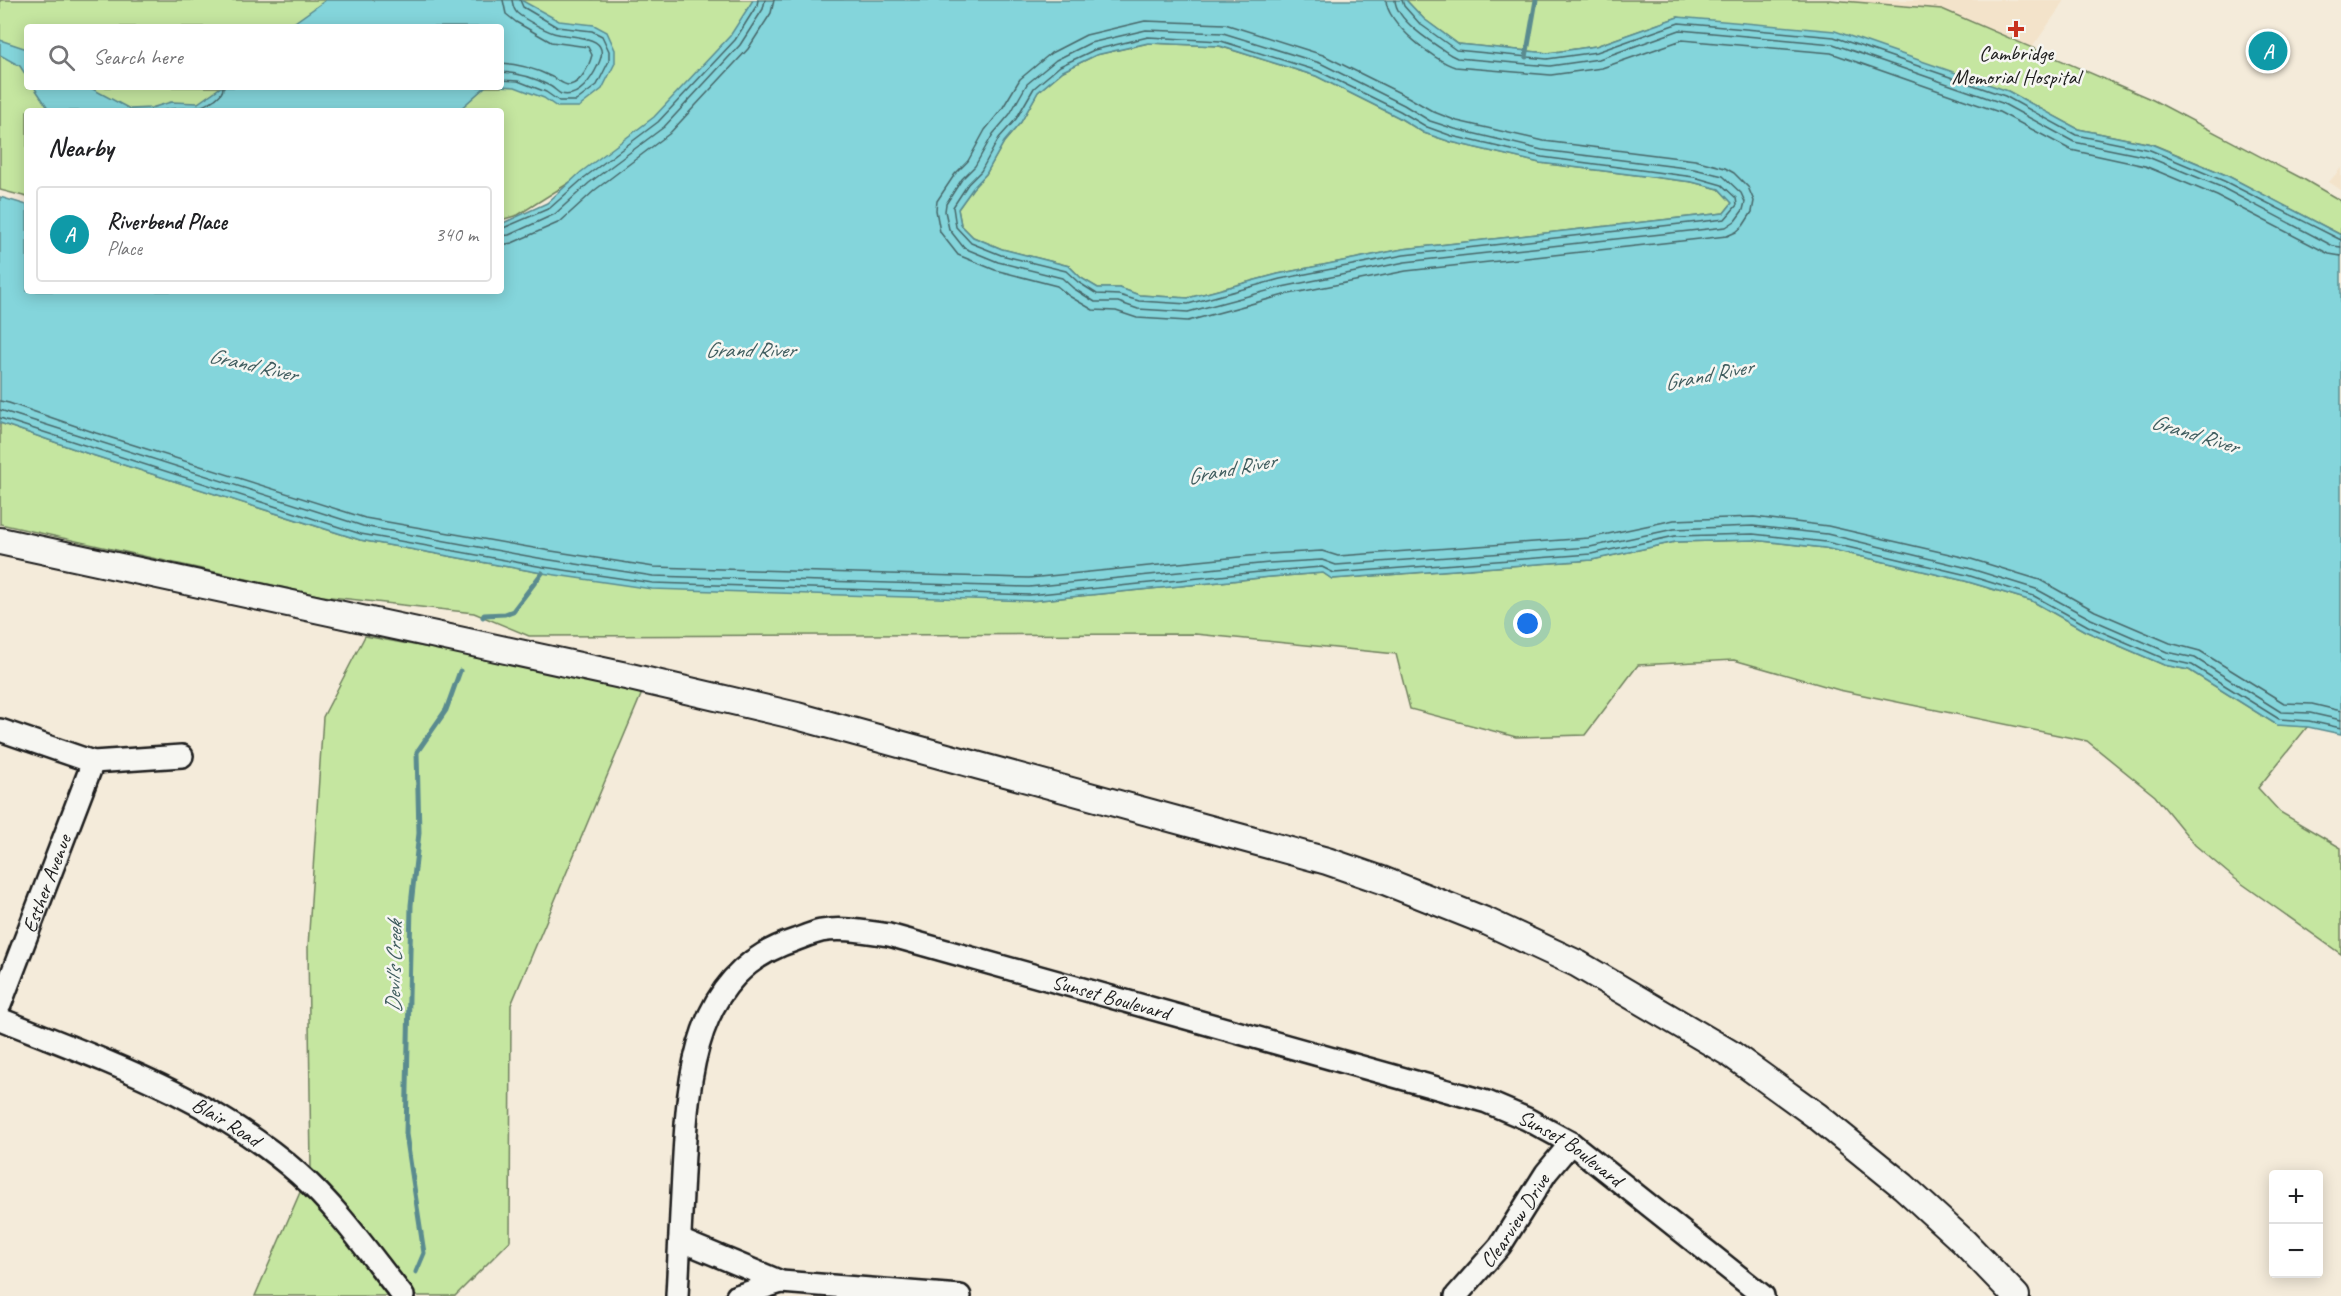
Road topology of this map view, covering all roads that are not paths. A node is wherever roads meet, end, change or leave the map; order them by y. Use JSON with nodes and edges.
{"nodes":[{"id":1,"x":0,"y":541,"type":"edge"},
{"id":2,"x":0,"y":730,"type":"edge"},
{"id":3,"x":182,"y":756,"type":"dead end"},
{"id":4,"x":93,"y":762,"type":"junction"},
{"id":5,"x":0,"y":1005,"type":"edge"},
{"id":6,"x":0,"y":1019,"type":"edge"},
{"id":7,"x":1571,"y":1143,"type":"junction"},
{"id":8,"x":680,"y":1240,"type":"junction"},
{"id":9,"x":781,"y":1282,"type":"junction"},
{"id":10,"x":403,"y":1296,"type":"edge"},
{"id":11,"x":677,"y":1296,"type":"edge"},
{"id":12,"x":736,"y":1296,"type":"edge"},
{"id":13,"x":960,"y":1296,"type":"edge"},
{"id":14,"x":1456,"y":1296,"type":"edge"},
{"id":15,"x":1763,"y":1296,"type":"edge"},
{"id":16,"x":2016,"y":1296,"type":"edge"}],
"edges":[{"from":1,"to":16,"type":"main road"},
{"from":2,"to":4,"type":"street"},
{"from":3,"to":4,"type":"street"},
{"from":4,"to":5,"type":"street","name":"Esther Avenue"},
{"from":6,"to":10,"type":"street","name":"Blair Road"},
{"from":7,"to":8,"type":"street","name":"Sunset Boulevard"},
{"from":7,"to":14,"type":"street","name":"Clearview Drive"},
{"from":7,"to":15,"type":"street","name":"Sunset Boulevard"},
{"from":8,"to":9,"type":"street"},
{"from":8,"to":11,"type":"street","name":"Sunset Boulevard"},
{"from":9,"to":12,"type":"street"},
{"from":9,"to":13,"type":"street"}]}
